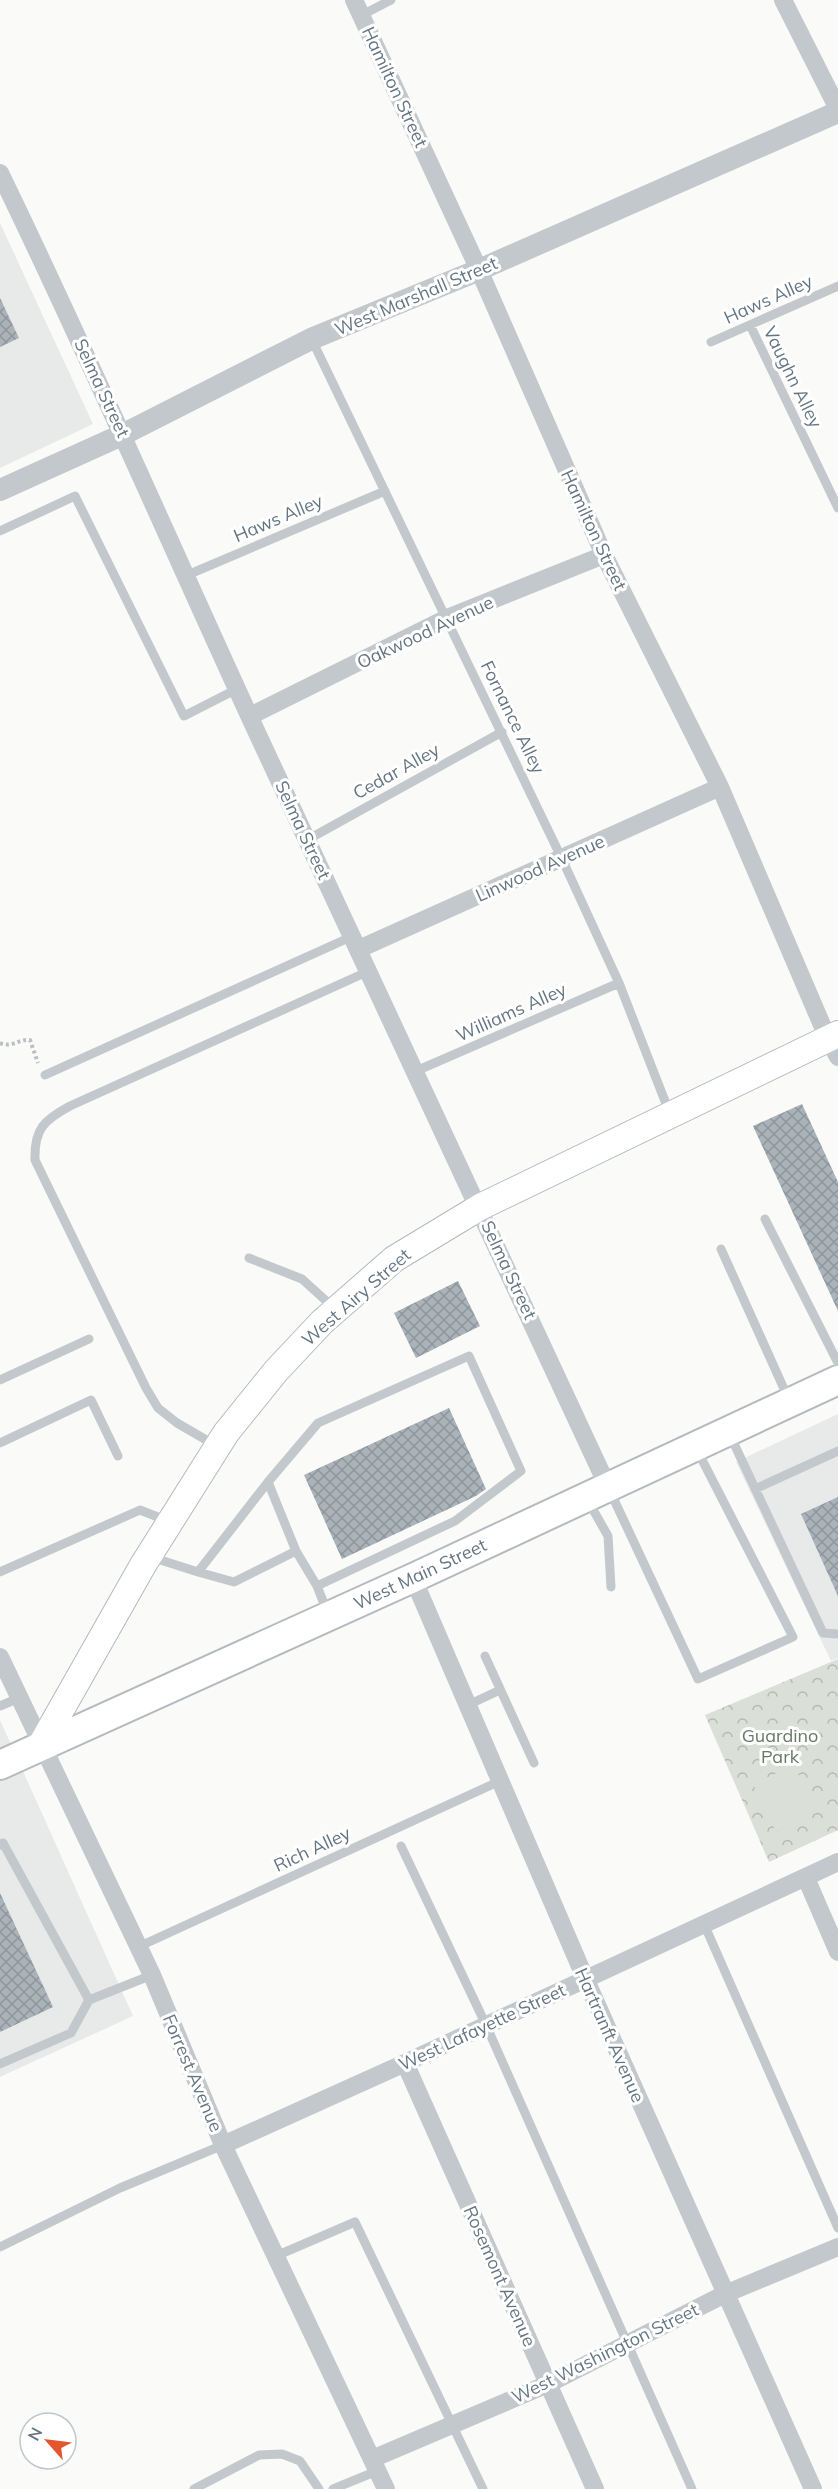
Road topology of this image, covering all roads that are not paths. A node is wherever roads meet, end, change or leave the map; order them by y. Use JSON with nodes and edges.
{"nodes":[{"id":1,"x":391,"y":0,"type":"edge"},
{"id":2,"x":783,"y":0,"type":"edge"},
{"id":3,"x":358,"y":8,"type":"edge"},
{"id":4,"x":838,"y":111,"type":"edge"},
{"id":5,"x":2,"y":184,"type":"edge"},
{"id":6,"x":479,"y":270,"type":"junction"},
{"id":7,"x":838,"y":286,"type":"edge"},
{"id":8,"x":750,"y":325,"type":"junction"},
{"id":9,"x":311,"y":339,"type":"junction"},
{"id":10,"x":711,"y":342,"type":"dead end"},
{"id":11,"x":124,"y":434,"type":"junction"},
{"id":12,"x":0,"y":490,"type":"edge"},
{"id":13,"x":385,"y":491,"type":"junction"},
{"id":14,"x":838,"y":508,"type":"edge"},
{"id":15,"x":0,"y":531,"type":"edge"},
{"id":16,"x":604,"y":555,"type":"junction"},
{"id":17,"x":185,"y":576,"type":"junction"},
{"id":18,"x":447,"y":618,"type":"junction"},
{"id":19,"x":237,"y":689,"type":"junction"},
{"id":20,"x":250,"y":716,"type":"junction"},
{"id":21,"x":502,"y":732,"type":"junction"},
{"id":22,"x":720,"y":787,"type":"junction"},
{"id":23,"x":307,"y":840,"type":"junction"},
{"id":24,"x":562,"y":859,"type":"junction"},
{"id":25,"x":356,"y":942,"type":"junction"},
{"id":26,"x":369,"y":971,"type":"junction"},
{"id":27,"x":619,"y":983,"type":"junction"},
{"id":28,"x":835,"y":1043,"type":"edge"},
{"id":29,"x":416,"y":1071,"type":"junction"},
{"id":30,"x":45,"y":1075,"type":"road end"},
{"id":31,"x":671,"y":1116,"type":"junction"},
{"id":32,"x":480,"y":1207,"type":"junction"},
{"id":33,"x":765,"y":1219,"type":"dead end"},
{"id":34,"x":721,"y":1249,"type":"dead end"},
{"id":35,"x":249,"y":1258,"type":"dead end"},
{"id":36,"x":336,"y":1310,"type":"junction"},
{"id":37,"x":89,"y":1339,"type":"dead end"},
{"id":38,"x":838,"y":1363,"type":"edge"},
{"id":39,"x":0,"y":1380,"type":"edge"},
{"id":40,"x":838,"y":1380,"type":"edge"},
{"id":41,"x":790,"y":1402,"type":"junction"},
{"id":42,"x":728,"y":1431,"type":"junction"},
{"id":43,"x":0,"y":1443,"type":"edge"},
{"id":44,"x":217,"y":1446,"type":"junction"},
{"id":45,"x":695,"y":1446,"type":"junction"},
{"id":46,"x":838,"y":1451,"type":"edge"},
{"id":47,"x":118,"y":1456,"type":"dead end"},
{"id":48,"x":268,"y":1482,"type":"junction"},
{"id":49,"x":755,"y":1489,"type":"junction"},
{"id":50,"x":597,"y":1492,"type":"junction"},
{"id":51,"x":169,"y":1521,"type":"junction"},
{"id":52,"x":297,"y":1551,"type":"junction"},
{"id":53,"x":149,"y":1556,"type":"junction"},
{"id":54,"x":0,"y":1572,"type":"edge"},
{"id":55,"x":198,"y":1572,"type":"junction"},
{"id":56,"x":413,"y":1578,"type":"junction"},
{"id":57,"x":317,"y":1586,"type":"junction"},
{"id":58,"x":611,"y":1587,"type":"dead end"},
{"id":59,"x":328,"y":1616,"type":"junction"},
{"id":60,"x":838,"y":1634,"type":"edge"},
{"id":61,"x":484,"y":1656,"type":"dead end"},
{"id":62,"x":0,"y":1657,"type":"edge"},
{"id":63,"x":500,"y":1690,"type":"junction"},
{"id":64,"x":19,"y":1698,"type":"junction"},
{"id":65,"x":0,"y":1706,"type":"edge"},
{"id":66,"x":468,"y":1706,"type":"junction"},
{"id":67,"x":41,"y":1745,"type":"junction"},
{"id":68,"x":534,"y":1763,"type":"dead end"},
{"id":69,"x":0,"y":1765,"type":"edge"},
{"id":70,"x":500,"y":1781,"type":"junction"},
{"id":71,"x":0,"y":1845,"type":"edge"},
{"id":72,"x":401,"y":1846,"type":"dead end"},
{"id":73,"x":838,"y":1862,"type":"edge"},
{"id":74,"x":806,"y":1878,"type":"junction"},
{"id":75,"x":704,"y":1924,"type":"junction"},
{"id":76,"x":138,"y":1947,"type":"junction"},
{"id":77,"x":838,"y":1952,"type":"edge"},
{"id":78,"x":152,"y":1975,"type":"junction"},
{"id":79,"x":585,"y":1978,"type":"junction"},
{"id":80,"x":89,"y":2000,"type":"junction"},
{"id":81,"x":486,"y":2025,"type":"junction"},
{"id":82,"x":405,"y":2063,"type":"junction"},
{"id":83,"x":0,"y":2064,"type":"edge"},
{"id":84,"x":223,"y":2145,"type":"junction"},
{"id":85,"x":838,"y":2228,"type":"edge"},
{"id":86,"x":0,"y":2247,"type":"edge"},
{"id":87,"x":838,"y":2247,"type":"edge"},
{"id":88,"x":276,"y":2256,"type":"junction"},
{"id":89,"x":725,"y":2294,"type":"junction"},
{"id":90,"x":629,"y":2343,"type":"junction"},
{"id":91,"x":548,"y":2384,"type":"junction"},
{"id":92,"x":453,"y":2424,"type":"junction"},
{"id":93,"x":374,"y":2465,"type":"junction"},
{"id":94,"x":193,"y":2489,"type":"edge"},
{"id":95,"x":319,"y":2489,"type":"edge"},
{"id":96,"x":333,"y":2489,"type":"edge"},
{"id":97,"x":386,"y":2489,"type":"edge"},
{"id":98,"x":483,"y":2489,"type":"edge"},
{"id":99,"x":595,"y":2489,"type":"edge"},
{"id":100,"x":692,"y":2489,"type":"edge"},
{"id":101,"x":813,"y":2489,"type":"edge"}],
"edges":[{"from":1,"to":3,"type":"lane"},
{"from":2,"to":4,"type":"street"},
{"from":3,"to":6,"type":"street","name":"Hamilton Street"},
{"from":4,"to":6,"type":"street","name":"West Marshall Street"},
{"from":5,"to":11,"type":"street","name":"Selma Street"},
{"from":6,"to":9,"type":"street","name":"West Marshall Street"},
{"from":6,"to":16,"type":"street","name":"Hamilton Street"},
{"from":7,"to":8,"type":"lane","name":"Haws Alley"},
{"from":8,"to":10,"type":"lane","name":"Haws Alley"},
{"from":8,"to":14,"type":"lane","name":"Vaughn Alley"},
{"from":9,"to":11,"type":"street","name":"West Marshall Street"},
{"from":9,"to":13,"type":"lane","name":"Fornance Alley"},
{"from":11,"to":12,"type":"street","name":"West Marshall Street"},
{"from":11,"to":17,"type":"street","name":"Selma Street"},
{"from":13,"to":17,"type":"lane","name":"Haws Alley"},
{"from":13,"to":18,"type":"lane","name":"Fornance Alley"},
{"from":15,"to":19,"type":"lane"},
{"from":16,"to":18,"type":"street","name":"Oakwood Avenue"},
{"from":16,"to":22,"type":"street","name":"Hamilton Street"},
{"from":17,"to":19,"type":"street","name":"Selma Street"},
{"from":18,"to":20,"type":"street","name":"Oakwood Avenue"},
{"from":18,"to":21,"type":"lane","name":"Fornance Alley"},
{"from":19,"to":20,"type":"street","name":"Selma Street"},
{"from":20,"to":23,"type":"street","name":"Selma Street"},
{"from":21,"to":23,"type":"lane","name":"Cedar Alley"},
{"from":21,"to":24,"type":"lane","name":"Fornance Alley"},
{"from":22,"to":24,"type":"street","name":"Linwood Avenue"},
{"from":22,"to":28,"type":"street","name":"Hamilton Street"},
{"from":23,"to":25,"type":"street","name":"Selma Street"},
{"from":24,"to":25,"type":"street","name":"Linwood Avenue"},
{"from":24,"to":27,"type":"lane","name":"Fornance Alley"},
{"from":25,"to":26,"type":"street","name":"Selma Street"},
{"from":25,"to":30,"type":"lane"},
{"from":26,"to":29,"type":"street","name":"Selma Street"},
{"from":26,"to":44,"type":"lane"},
{"from":27,"to":29,"type":"lane","name":"Williams Alley"},
{"from":27,"to":31,"type":"lane","name":"Fornance Alley"},
{"from":28,"to":31,"type":"main road","name":"West Airy Street"},
{"from":29,"to":32,"type":"street","name":"Selma Street"},
{"from":31,"to":32,"type":"main road","name":"West Airy Street"},
{"from":32,"to":36,"type":"main road","name":"West Airy Street"},
{"from":32,"to":50,"type":"street","name":"Selma Street"},
{"from":33,"to":38,"type":"lane"},
{"from":34,"to":41,"type":"lane"},
{"from":35,"to":36,"type":"lane"},
{"from":36,"to":44,"type":"main road","name":"West Airy Street"},
{"from":37,"to":39,"type":"lane"},
{"from":40,"to":41,"type":"main road","name":"West Main Street"},
{"from":41,"to":42,"type":"main road","name":"West Main Street"},
{"from":42,"to":45,"type":"main road","name":"West Main Street"},
{"from":42,"to":49,"type":"lane"},
{"from":43,"to":47,"type":"lane"},
{"from":44,"to":51,"type":"main road","name":"West Airy Street"},
{"from":45,"to":50,"type":"main road","name":"West Main Street"},
{"from":45,"to":50,"type":"lane"},
{"from":46,"to":49,"type":"lane"},
{"from":48,"to":52,"type":"lane"},
{"from":48,"to":55,"type":"lane"},
{"from":48,"to":57,"type":"lane"},
{"from":49,"to":60,"type":"lane"},
{"from":50,"to":56,"type":"main road","name":"West Main Street"},
{"from":50,"to":58,"type":"lane"},
{"from":51,"to":53,"type":"main road","name":"West Airy Street"},
{"from":51,"to":54,"type":"lane"},
{"from":52,"to":55,"type":"lane"},
{"from":52,"to":57,"type":"lane"},
{"from":53,"to":55,"type":"lane"},
{"from":53,"to":67,"type":"main road","name":"West Airy Street"},
{"from":56,"to":59,"type":"main road","name":"West Main Street"},
{"from":56,"to":66,"type":"street","name":"Hartranft Avenue"},
{"from":57,"to":59,"type":"lane"},
{"from":59,"to":67,"type":"main road","name":"West Main Street"},
{"from":61,"to":63,"type":"lane"},
{"from":62,"to":64,"type":"street","name":"Forrest Avenue"},
{"from":63,"to":66,"type":"lane"},
{"from":63,"to":68,"type":"lane"},
{"from":64,"to":65,"type":"lane"},
{"from":64,"to":67,"type":"street","name":"Forrest Avenue"},
{"from":66,"to":70,"type":"street","name":"Hartranft Avenue"},
{"from":67,"to":69,"type":"main road","name":"West Main Street"},
{"from":67,"to":76,"type":"street","name":"Forrest Avenue"},
{"from":70,"to":76,"type":"lane","name":"Rich Alley"},
{"from":70,"to":79,"type":"street","name":"Hartranft Avenue"},
{"from":71,"to":80,"type":"lane"},
{"from":72,"to":81,"type":"lane"},
{"from":73,"to":74,"type":"street","name":"West Lafayette Street"},
{"from":74,"to":75,"type":"street","name":"West Lafayette Street"},
{"from":74,"to":77,"type":"street"},
{"from":75,"to":79,"type":"street","name":"West Lafayette Street"},
{"from":75,"to":85,"type":"lane"},
{"from":76,"to":78,"type":"street","name":"Forrest Avenue"},
{"from":78,"to":80,"type":"lane"},
{"from":78,"to":84,"type":"street","name":"Forrest Avenue"},
{"from":79,"to":81,"type":"street","name":"West Lafayette Street"},
{"from":79,"to":89,"type":"street","name":"Hartranft Avenue"},
{"from":80,"to":83,"type":"lane"},
{"from":81,"to":82,"type":"street","name":"West Lafayette Street"},
{"from":81,"to":90,"type":"lane"},
{"from":82,"to":84,"type":"street","name":"West Lafayette Street"},
{"from":82,"to":91,"type":"street","name":"Rosemont Avenue"},
{"from":84,"to":86,"type":"lane"},
{"from":84,"to":88,"type":"street","name":"Forrest Avenue"},
{"from":87,"to":89,"type":"street","name":"West Washington Street"},
{"from":88,"to":92,"type":"lane"},
{"from":88,"to":93,"type":"street","name":"Forrest Avenue"},
{"from":89,"to":90,"type":"street","name":"West Washington Street"},
{"from":89,"to":101,"type":"street","name":"Hartranft Avenue"},
{"from":90,"to":91,"type":"street","name":"West Washington Street"},
{"from":90,"to":100,"type":"lane"},
{"from":91,"to":92,"type":"street","name":"West Washington Street"},
{"from":91,"to":99,"type":"street","name":"Rosemont Avenue"},
{"from":92,"to":93,"type":"street","name":"West Washington Street"},
{"from":92,"to":98,"type":"lane"},
{"from":93,"to":96,"type":"lane"},
{"from":93,"to":97,"type":"street","name":"Forrest Avenue"},
{"from":94,"to":95,"type":"lane"}]}
